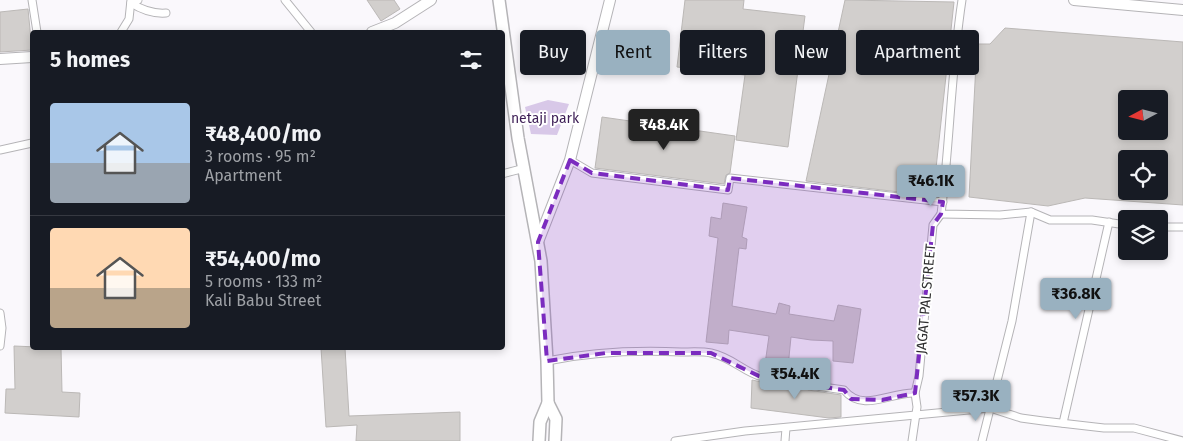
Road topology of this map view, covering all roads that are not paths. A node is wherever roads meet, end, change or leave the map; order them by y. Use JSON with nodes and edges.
{"nodes":[{"id":1,"x":32,"y":0,"type":"edge"},
{"id":2,"x":285,"y":0,"type":"edge"},
{"id":3,"x":431,"y":0,"type":"edge"},
{"id":4,"x":499,"y":0,"type":"edge"},
{"id":5,"x":610,"y":0,"type":"edge"},
{"id":6,"x":962,"y":0,"type":"edge"},
{"id":7,"x":1074,"y":0,"type":"edge"},
{"id":8,"x":134,"y":1,"type":"edge"},
{"id":9,"x":1183,"y":10,"type":"edge"},
{"id":10,"x":166,"y":13,"type":"dead end"},
{"id":11,"x":37,"y":30,"type":"edge"},
{"id":12,"x":122,"y":30,"type":"edge"},
{"id":13,"x":309,"y":30,"type":"edge"},
{"id":14,"x":377,"y":30,"type":"edge"},
{"id":15,"x":503,"y":30,"type":"edge"},
{"id":16,"x":505,"y":44,"type":"edge"},
{"id":17,"x":30,"y":57,"type":"edge"},
{"id":18,"x":0,"y":59,"type":"edge"},
{"id":19,"x":30,"y":143,"type":"edge"},
{"id":20,"x":0,"y":150,"type":"edge"},
{"id":21,"x":570,"y":160,"type":"junction"},
{"id":22,"x":525,"y":168,"type":"junction"},
{"id":23,"x":505,"y":173,"type":"edge"},
{"id":24,"x":943,"y":202,"type":"junction"},
{"id":25,"x":1031,"y":212,"type":"junction"},
{"id":26,"x":941,"y":214,"type":"junction"},
{"id":27,"x":1108,"y":222,"type":"junction"},
{"id":28,"x":1118,"y":223,"type":"edge"},
{"id":29,"x":1168,"y":227,"type":"edge"},
{"id":30,"x":1183,"y":227,"type":"edge"},
{"id":31,"x":538,"y":242,"type":"junction"},
{"id":32,"x":0,"y":313,"type":"edge"},
{"id":33,"x":0,"y":346,"type":"edge"},
{"id":34,"x":548,"y":361,"type":"junction"},
{"id":35,"x":915,"y":393,"type":"junction"},
{"id":36,"x":548,"y":403,"type":"junction"},
{"id":37,"x":990,"y":408,"type":"junction"},
{"id":38,"x":915,"y":416,"type":"junction"},
{"id":39,"x":1063,"y":423,"type":"junction"},
{"id":40,"x":786,"y":428,"type":"junction"},
{"id":41,"x":539,"y":441,"type":"edge"},
{"id":42,"x":555,"y":441,"type":"edge"},
{"id":43,"x":675,"y":441,"type":"edge"},
{"id":44,"x":785,"y":441,"type":"edge"},
{"id":45,"x":912,"y":441,"type":"edge"},
{"id":46,"x":982,"y":441,"type":"edge"},
{"id":47,"x":1183,"y":441,"type":"edge"}],
"edges":[{"from":1,"to":11,"type":"street"},
{"from":2,"to":13,"type":"street"},
{"from":3,"to":14,"type":"main road"},
{"from":4,"to":15,"type":"main road"},
{"from":5,"to":21,"type":"main road"},
{"from":6,"to":24,"type":"street","name":"JAGAT PAL STREET"},
{"from":7,"to":9,"type":"main road"},
{"from":8,"to":10,"type":"street"},
{"from":8,"to":12,"type":"street"},
{"from":16,"to":22,"type":"main road"},
{"from":17,"to":18,"type":"main road"},
{"from":19,"to":20,"type":"street"},
{"from":21,"to":24,"type":"street"},
{"from":21,"to":31,"type":"main road"},
{"from":22,"to":23,"type":"street"},
{"from":22,"to":31,"type":"main road"},
{"from":24,"to":26,"type":"street","name":"JAGAT PAL STREET"},
{"from":25,"to":26,"type":"street"},
{"from":25,"to":27,"type":"street"},
{"from":25,"to":37,"type":"street"},
{"from":26,"to":35,"type":"street","name":"JAGAT PAL STREET"},
{"from":27,"to":28,"type":"street"},
{"from":27,"to":39,"type":"street"},
{"from":29,"to":30,"type":"street"},
{"from":31,"to":34,"type":"main road"},
{"from":32,"to":33,"type":"street"},
{"from":34,"to":35,"type":"street"},
{"from":34,"to":36,"type":"main road"},
{"from":35,"to":38,"type":"street","name":"JAGAT PAL STREET"},
{"from":36,"to":41,"type":"main road"},
{"from":36,"to":42,"type":"main road"},
{"from":37,"to":38,"type":"street"},
{"from":37,"to":39,"type":"street"},
{"from":37,"to":46,"type":"street"},
{"from":38,"to":40,"type":"street"},
{"from":38,"to":45,"type":"street","name":"JAGAT PAL STREET"},
{"from":39,"to":47,"type":"street"},
{"from":40,"to":43,"type":"street"},
{"from":40,"to":44,"type":"street"}]}
